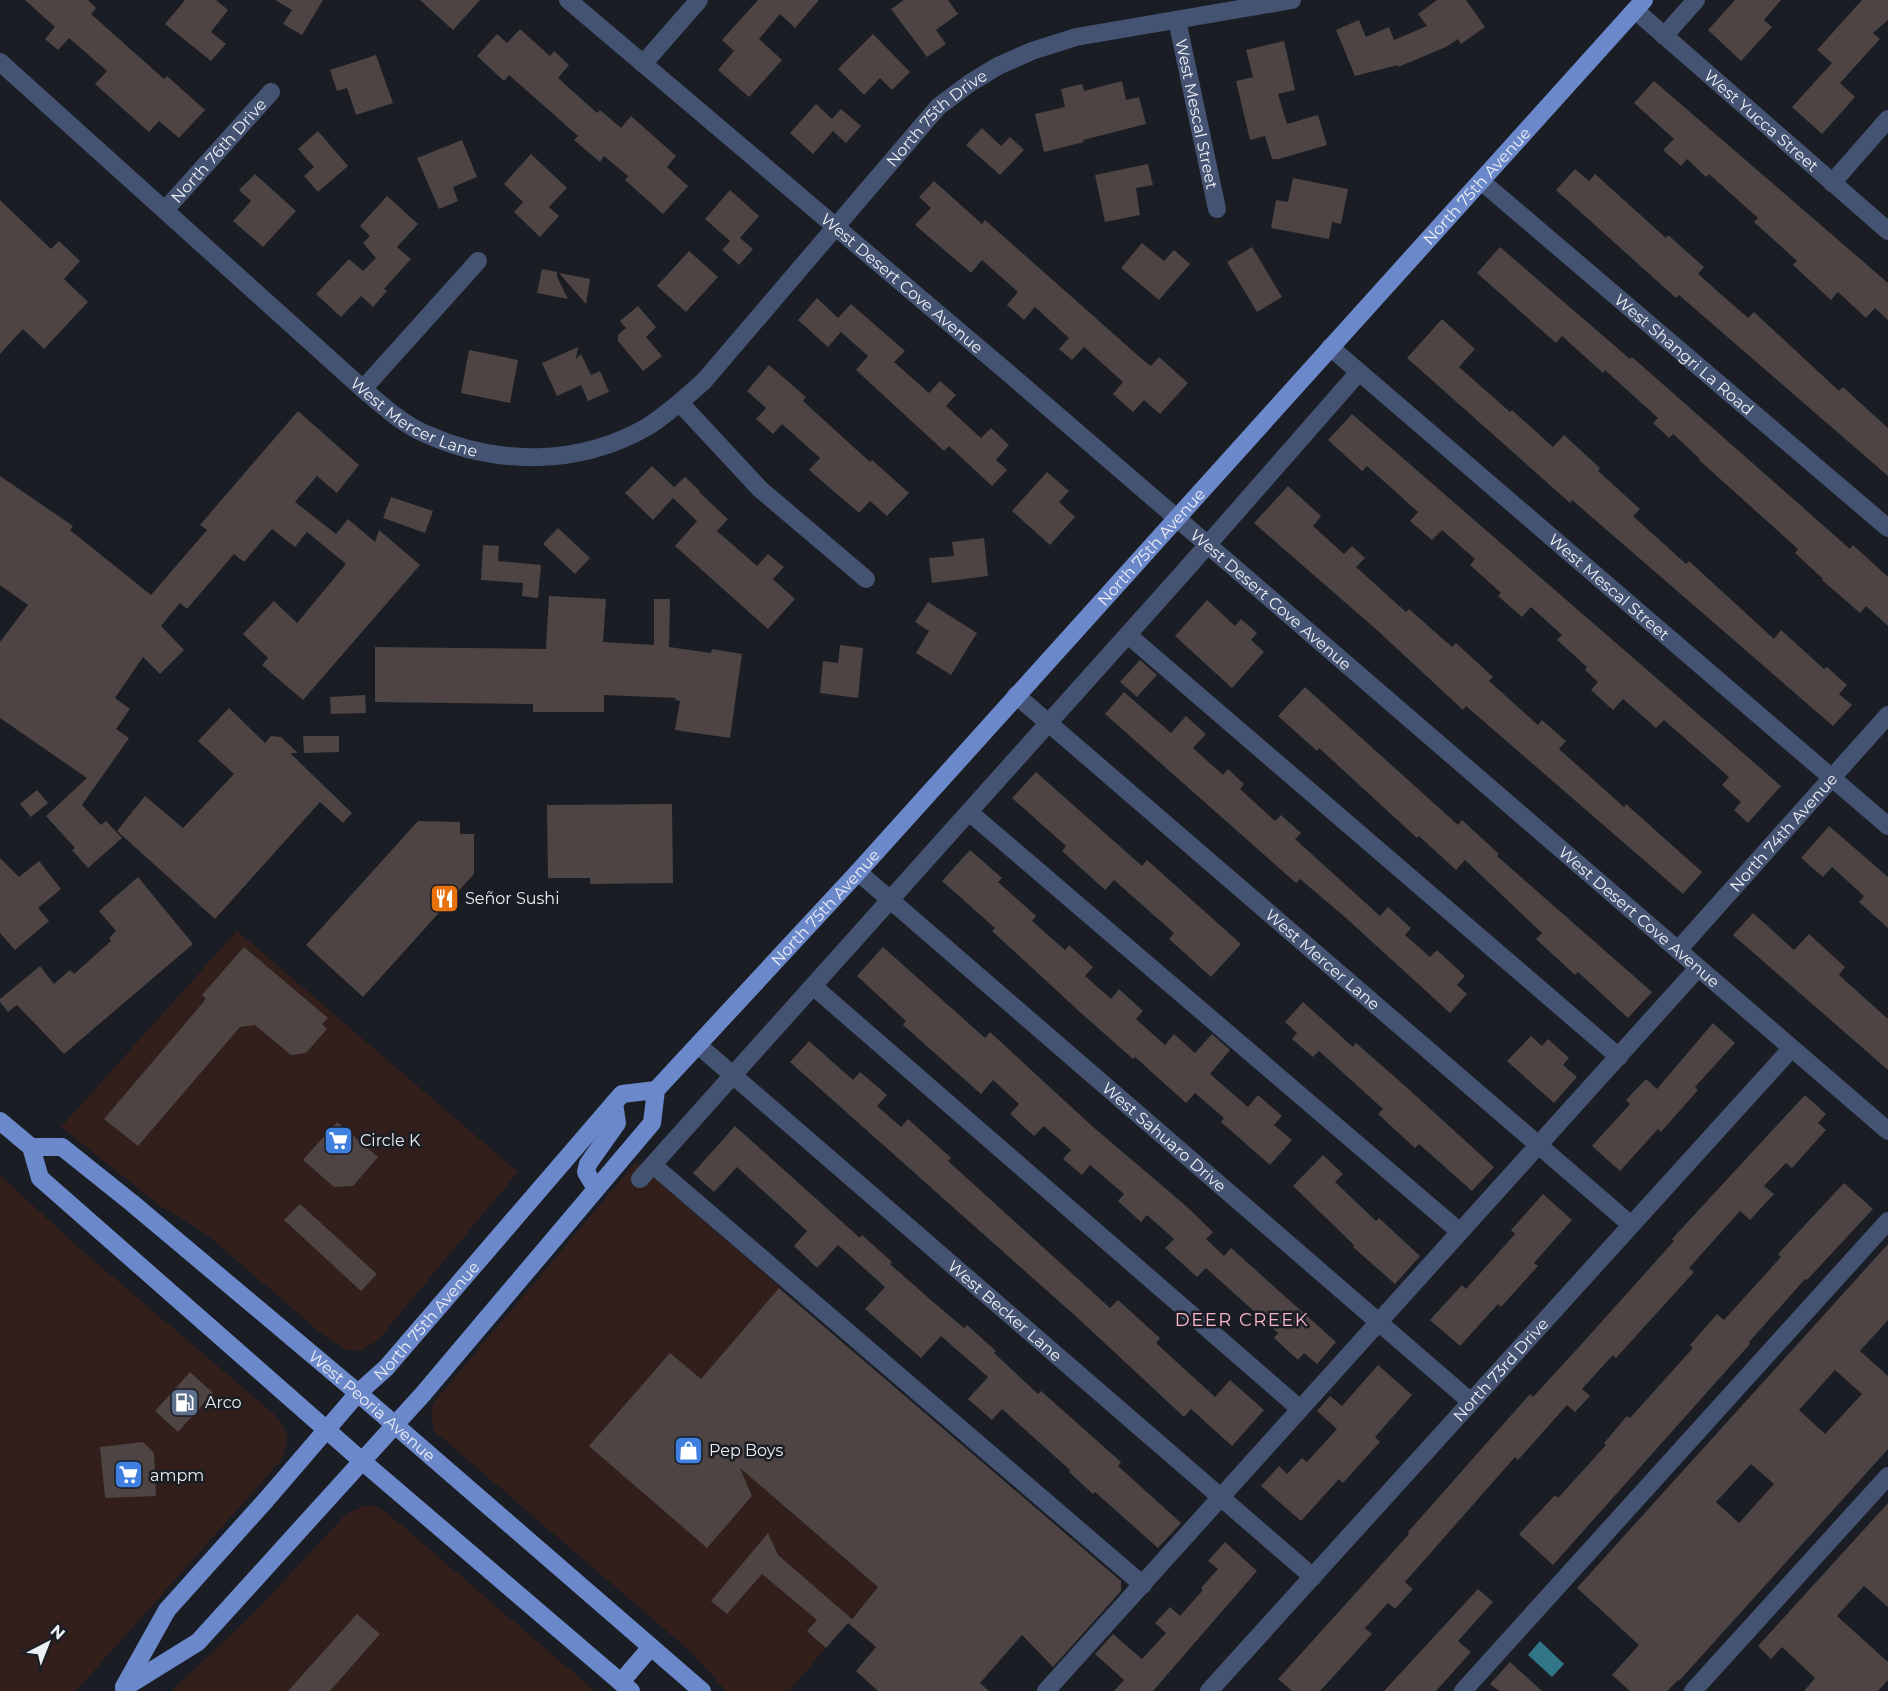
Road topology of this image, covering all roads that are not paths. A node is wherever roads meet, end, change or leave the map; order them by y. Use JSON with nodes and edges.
{"nodes":[{"id":1,"x":568,"y":0,"type":"edge"},
{"id":2,"x":699,"y":0,"type":"edge"},
{"id":3,"x":1292,"y":0,"type":"edge"},
{"id":4,"x":1696,"y":0,"type":"edge"},
{"id":5,"x":1639,"y":5,"type":"edge"},
{"id":6,"x":1177,"y":20,"type":"junction"},
{"id":7,"x":1664,"y":36,"type":"junction"},
{"id":8,"x":0,"y":62,"type":"edge"},
{"id":9,"x":643,"y":64,"type":"junction"},
{"id":10,"x":271,"y":92,"type":"dead end"},
{"id":11,"x":1888,"y":118,"type":"edge"},
{"id":12,"x":1481,"y":181,"type":"junction"},
{"id":13,"x":1832,"y":183,"type":"junction"},
{"id":14,"x":1217,"y":209,"type":"dead end"},
{"id":15,"x":165,"y":210,"type":"junction"},
{"id":16,"x":835,"y":226,"type":"junction"},
{"id":17,"x":1888,"y":231,"type":"edge"},
{"id":18,"x":478,"y":261,"type":"dead end"},
{"id":19,"x":1330,"y":347,"type":"junction"},
{"id":20,"x":1359,"y":372,"type":"junction"},
{"id":21,"x":363,"y":389,"type":"junction"},
{"id":22,"x":680,"y":403,"type":"junction"},
{"id":23,"x":1177,"y":518,"type":"junction"},
{"id":24,"x":1888,"y":528,"type":"edge"},
{"id":25,"x":1208,"y":545,"type":"junction"},
{"id":26,"x":866,"y":579,"type":"dead end"},
{"id":27,"x":1128,"y":635,"type":"junction"},
{"id":28,"x":1016,"y":695,"type":"junction"},
{"id":29,"x":1888,"y":715,"type":"edge"},
{"id":30,"x":1048,"y":723,"type":"junction"},
{"id":31,"x":1832,"y":778,"type":"junction"},
{"id":32,"x":969,"y":812,"type":"junction"},
{"id":33,"x":1888,"y":826,"type":"edge"},
{"id":34,"x":858,"y":872,"type":"junction"},
{"id":35,"x":890,"y":901,"type":"junction"},
{"id":36,"x":1678,"y":951,"type":"junction"},
{"id":37,"x":1698,"y":968,"type":"junction"},
{"id":38,"x":813,"y":986,"type":"junction"},
{"id":39,"x":698,"y":1045,"type":"junction"},
{"id":40,"x":1791,"y":1048,"type":"junction"},
{"id":41,"x":1619,"y":1057,"type":"junction"},
{"id":42,"x":734,"y":1075,"type":"junction"},
{"id":43,"x":656,"y":1090,"type":"junction"},
{"id":44,"x":614,"y":1103,"type":"junction"},
{"id":45,"x":0,"y":1121,"type":"edge"},
{"id":46,"x":1888,"y":1131,"type":"edge"},
{"id":47,"x":1539,"y":1146,"type":"junction"},
{"id":48,"x":31,"y":1147,"type":"junction"},
{"id":49,"x":653,"y":1165,"type":"junction"},
{"id":50,"x":640,"y":1179,"type":"dead end"},
{"id":51,"x":596,"y":1187,"type":"junction"},
{"id":52,"x":1888,"y":1221,"type":"edge"},
{"id":53,"x":1630,"y":1224,"type":"junction"},
{"id":54,"x":1460,"y":1232,"type":"junction"},
{"id":55,"x":1377,"y":1322,"type":"junction"},
{"id":56,"x":358,"y":1393,"type":"junction"},
{"id":57,"x":1471,"y":1402,"type":"junction"},
{"id":58,"x":1300,"y":1409,"type":"junction"},
{"id":59,"x":395,"y":1425,"type":"junction"},
{"id":60,"x":327,"y":1430,"type":"junction"},
{"id":61,"x":362,"y":1461,"type":"junction"},
{"id":62,"x":1888,"y":1476,"type":"edge"},
{"id":63,"x":1221,"y":1497,"type":"junction"},
{"id":64,"x":1313,"y":1577,"type":"junction"},
{"id":65,"x":1143,"y":1585,"type":"junction"},
{"id":66,"x":651,"y":1647,"type":"junction"},
{"id":67,"x":626,"y":1687,"type":"edge"},
{"id":68,"x":123,"y":1690,"type":"edge"},
{"id":69,"x":702,"y":1691,"type":"edge"},
{"id":70,"x":1046,"y":1691,"type":"edge"},
{"id":71,"x":1209,"y":1691,"type":"edge"},
{"id":72,"x":1463,"y":1691,"type":"edge"},
{"id":73,"x":1694,"y":1691,"type":"edge"}],
"edges":[{"from":1,"to":9,"type":"street","name":"West Desert Cove Avenue"},
{"from":2,"to":9,"type":"street"},
{"from":3,"to":6,"type":"street","name":"North 75th Drive"},
{"from":4,"to":7,"type":"street"},
{"from":5,"to":7,"type":"street","name":"West Yucca Street"},
{"from":5,"to":12,"type":"main road","name":"North 75th Avenue"},
{"from":6,"to":14,"type":"street","name":"West Mescal Street"},
{"from":6,"to":16,"type":"street","name":"North 75th Drive"},
{"from":7,"to":13,"type":"street","name":"West Yucca Street"},
{"from":8,"to":15,"type":"street","name":"West Mercer Lane"},
{"from":9,"to":16,"type":"street","name":"West Desert Cove Avenue"},
{"from":10,"to":15,"type":"street","name":"North 76th Drive"},
{"from":11,"to":13,"type":"street"},
{"from":12,"to":19,"type":"main road","name":"North 75th Avenue"},
{"from":12,"to":24,"type":"street","name":"West Shangri La Road"},
{"from":13,"to":17,"type":"street","name":"West Yucca Street"},
{"from":15,"to":21,"type":"street","name":"West Mercer Lane"},
{"from":16,"to":22,"type":"street","name":"North 75th Drive"},
{"from":16,"to":23,"type":"street","name":"West Desert Cove Avenue"},
{"from":18,"to":21,"type":"street"},
{"from":19,"to":20,"type":"street","name":"West Mescal Street"},
{"from":19,"to":23,"type":"main road","name":"North 75th Avenue"},
{"from":20,"to":25,"type":"street"},
{"from":20,"to":31,"type":"street","name":"West Mescal Street"},
{"from":21,"to":22,"type":"street","name":"West Mercer Lane"},
{"from":22,"to":26,"type":"street"},
{"from":23,"to":25,"type":"street","name":"West Desert Cove Avenue"},
{"from":23,"to":28,"type":"main road","name":"North 75th Avenue"},
{"from":25,"to":27,"type":"street"},
{"from":25,"to":36,"type":"street","name":"West Desert Cove Avenue"},
{"from":27,"to":30,"type":"street"},
{"from":27,"to":41,"type":"street"},
{"from":28,"to":30,"type":"street","name":"West Mercer Lane"},
{"from":28,"to":34,"type":"main road","name":"North 75th Avenue"},
{"from":29,"to":31,"type":"street","name":"North 74th Avenue"},
{"from":30,"to":32,"type":"street"},
{"from":30,"to":47,"type":"street","name":"West Mercer Lane"},
{"from":31,"to":33,"type":"street","name":"West Mescal Street"},
{"from":31,"to":36,"type":"street","name":"North 74th Avenue"},
{"from":32,"to":35,"type":"street"},
{"from":32,"to":54,"type":"street"},
{"from":34,"to":35,"type":"street","name":"West Sahuaro Drive"},
{"from":34,"to":39,"type":"main road","name":"North 75th Avenue"},
{"from":35,"to":38,"type":"street"},
{"from":35,"to":55,"type":"street","name":"West Sahuaro Drive"},
{"from":36,"to":37,"type":"street","name":"West Desert Cove Avenue"},
{"from":37,"to":40,"type":"street","name":"West Desert Cove Avenue"},
{"from":37,"to":41,"type":"street"},
{"from":38,"to":42,"type":"street"},
{"from":38,"to":58,"type":"street"},
{"from":39,"to":42,"type":"street","name":"West Becker Lane"},
{"from":39,"to":43,"type":"main road","name":"North 75th Avenue"},
{"from":40,"to":46,"type":"street","name":"West Desert Cove Avenue"},
{"from":40,"to":53,"type":"street","name":"North 73rd Drive"},
{"from":41,"to":47,"type":"street"},
{"from":42,"to":49,"type":"street"},
{"from":42,"to":63,"type":"street","name":"West Becker Lane"},
{"from":43,"to":44,"type":"main road","name":"North 75th Avenue"},
{"from":43,"to":51,"type":"main road","name":"North 75th Avenue"},
{"from":44,"to":51,"type":"main road"},
{"from":44,"to":56,"type":"main road","name":"North 75th Avenue"},
{"from":45,"to":48,"type":"main road"},
{"from":47,"to":53,"type":"street","name":"West Mercer Lane"},
{"from":47,"to":54,"type":"street"},
{"from":48,"to":56,"type":"main road","name":"West Peoria Avenue"},
{"from":48,"to":60,"type":"main road"},
{"from":49,"to":50,"type":"street"},
{"from":49,"to":65,"type":"street"},
{"from":51,"to":59,"type":"main road","name":"North 75th Avenue"},
{"from":52,"to":72,"type":"street"},
{"from":53,"to":57,"type":"street","name":"North 73rd Drive"},
{"from":54,"to":55,"type":"street"},
{"from":55,"to":57,"type":"street","name":"West Sahuaro Drive"},
{"from":55,"to":58,"type":"street"},
{"from":56,"to":59,"type":"main road","name":"West Peoria Avenue"},
{"from":56,"to":60,"type":"main road","name":"North 75th Avenue"},
{"from":57,"to":64,"type":"street","name":"North 73rd Drive"},
{"from":58,"to":63,"type":"street"},
{"from":59,"to":61,"type":"main road","name":"North 75th Avenue"},
{"from":59,"to":66,"type":"main road","name":"West Peoria Avenue"},
{"from":60,"to":61,"type":"main road"},
{"from":60,"to":68,"type":"main road","name":"North 75th Avenue"},
{"from":61,"to":67,"type":"main road"},
{"from":61,"to":68,"type":"main road","name":"North 75th Avenue"},
{"from":62,"to":73,"type":"street"},
{"from":63,"to":64,"type":"street","name":"West Becker Lane"},
{"from":63,"to":65,"type":"street"},
{"from":64,"to":71,"type":"street","name":"North 73rd Drive"},
{"from":65,"to":70,"type":"street"},
{"from":66,"to":67,"type":"main road"},
{"from":66,"to":69,"type":"main road","name":"West Peoria Avenue"}]}
